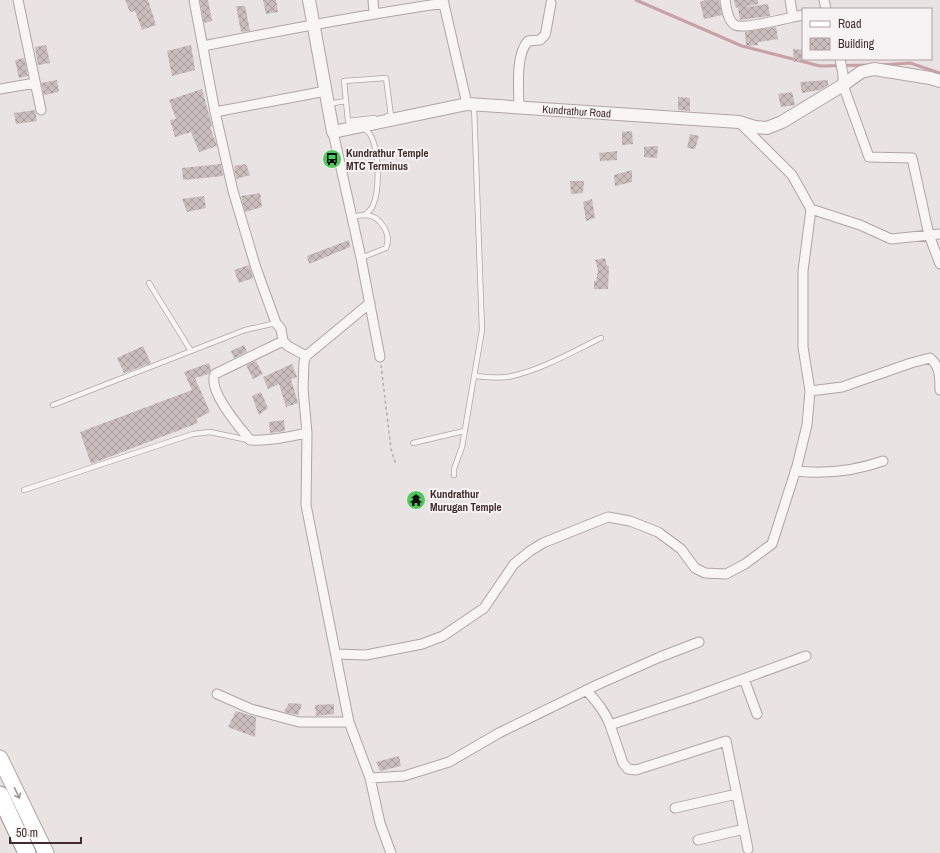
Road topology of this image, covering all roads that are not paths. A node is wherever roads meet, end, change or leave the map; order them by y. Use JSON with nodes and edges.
{"nodes":[{"id":1,"x":18,"y":0,"type":"edge"},
{"id":2,"x":194,"y":0,"type":"edge"},
{"id":3,"x":309,"y":0,"type":"edge"},
{"id":4,"x":372,"y":0,"type":"edge"},
{"id":5,"x":725,"y":0,"type":"edge"},
{"id":6,"x":790,"y":0,"type":"edge"},
{"id":7,"x":444,"y":2,"type":"edge"},
{"id":8,"x":551,"y":3,"type":"dead end"},
{"id":9,"x":374,"y":13,"type":"junction"},
{"id":10,"x":802,"y":15,"type":"edge"},
{"id":11,"x":793,"y":17,"type":"junction"},
{"id":12,"x":314,"y":23,"type":"junction"},
{"id":13,"x":203,"y":46,"type":"junction"},
{"id":14,"x":840,"y":60,"type":"edge"},
{"id":15,"x":843,"y":79,"type":"junction"},
{"id":16,"x":940,"y":82,"type":"edge"},
{"id":17,"x":35,"y":83,"type":"junction"},
{"id":18,"x":0,"y":89,"type":"edge"},
{"id":19,"x":326,"y":91,"type":"junction"},
{"id":20,"x":346,"y":101,"type":"junction"},
{"id":21,"x":328,"y":104,"type":"junction"},
{"id":22,"x":470,"y":104,"type":"junction"},
{"id":23,"x":519,"y":108,"type":"junction"},
{"id":24,"x":40,"y":110,"type":"dead end"},
{"id":25,"x":215,"y":112,"type":"junction"},
{"id":26,"x":739,"y":122,"type":"junction"},
{"id":27,"x":358,"y":127,"type":"junction"},
{"id":28,"x":333,"y":132,"type":"junction"},
{"id":29,"x":811,"y":210,"type":"junction"},
{"id":30,"x":365,"y":215,"type":"junction"},
{"id":31,"x":352,"y":217,"type":"junction"},
{"id":32,"x":940,"y":234,"type":"edge"},
{"id":33,"x":929,"y":235,"type":"junction"},
{"id":34,"x":361,"y":258,"type":"junction"},
{"id":35,"x":940,"y":264,"type":"edge"},
{"id":36,"x":149,"y":283,"type":"dead end"},
{"id":37,"x":370,"y":303,"type":"junction"},
{"id":38,"x":276,"y":323,"type":"junction"},
{"id":39,"x":601,"y":338,"type":"dead end"},
{"id":40,"x":283,"y":341,"type":"junction"},
{"id":41,"x":191,"y":351,"type":"junction"},
{"id":42,"x":306,"y":356,"type":"junction"},
{"id":43,"x":380,"y":357,"type":"road end"},
{"id":44,"x":940,"y":370,"type":"edge"},
{"id":45,"x":475,"y":376,"type":"junction"},
{"id":46,"x":810,"y":390,"type":"junction"},
{"id":47,"x":940,"y":390,"type":"edge"},
{"id":48,"x":53,"y":405,"type":"dead end"},
{"id":49,"x":464,"y":431,"type":"junction"},
{"id":50,"x":307,"y":432,"type":"junction"},
{"id":51,"x":250,"y":440,"type":"junction"},
{"id":52,"x":413,"y":443,"type":"dead end"},
{"id":53,"x":883,"y":461,"type":"dead end"},
{"id":54,"x":795,"y":471,"type":"junction"},
{"id":55,"x":454,"y":475,"type":"dead end"},
{"id":56,"x":24,"y":490,"type":"dead end"},
{"id":57,"x":699,"y":642,"type":"dead end"},
{"id":58,"x":336,"y":654,"type":"junction"},
{"id":59,"x":806,"y":656,"type":"dead end"},
{"id":60,"x":744,"y":679,"type":"junction"},
{"id":61,"x":586,"y":690,"type":"junction"},
{"id":62,"x":217,"y":694,"type":"dead end"},
{"id":63,"x":757,"y":714,"type":"dead end"},
{"id":64,"x":349,"y":722,"type":"junction"},
{"id":65,"x":610,"y":725,"type":"junction"},
{"id":66,"x":0,"y":758,"type":"edge"},
{"id":67,"x":370,"y":778,"type":"junction"},
{"id":68,"x":737,"y":794,"type":"junction"},
{"id":69,"x":0,"y":795,"type":"edge"},
{"id":70,"x":674,"y":808,"type":"dead end"},
{"id":71,"x":744,"y":829,"type":"junction"},
{"id":72,"x":698,"y":840,"type":"dead end"},
{"id":73,"x":748,"y":849,"type":"dead end"},
{"id":74,"x":27,"y":853,"type":"edge"},
{"id":75,"x":46,"y":853,"type":"edge"},
{"id":76,"x":391,"y":853,"type":"edge"}],
"edges":[{"from":1,"to":17,"type":"street"},
{"from":2,"to":13,"type":"street"},
{"from":3,"to":12,"type":"street"},
{"from":4,"to":9,"type":"street"},
{"from":5,"to":11,"type":"street"},
{"from":6,"to":11,"type":"street"},
{"from":7,"to":9,"type":"street"},
{"from":7,"to":22,"type":"street"},
{"from":8,"to":23,"type":"street"},
{"from":9,"to":12,"type":"street"},
{"from":10,"to":11,"type":"street"},
{"from":12,"to":13,"type":"street"},
{"from":12,"to":19,"type":"street"},
{"from":13,"to":25,"type":"street"},
{"from":14,"to":15,"type":"street"},
{"from":15,"to":16,"type":"street","name":"Kundrathur Road"},
{"from":15,"to":26,"type":"street","name":"Kundrathur Road"},
{"from":15,"to":33,"type":"street"},
{"from":17,"to":18,"type":"street"},
{"from":17,"to":24,"type":"street"},
{"from":19,"to":21,"type":"street"},
{"from":19,"to":25,"type":"street"},
{"from":20,"to":20,"type":"lane"},
{"from":20,"to":21,"type":"lane"},
{"from":21,"to":28,"type":"street"},
{"from":22,"to":23,"type":"street","name":"Kundrathur Road"},
{"from":22,"to":27,"type":"street","name":"Kundrathur Road"},
{"from":22,"to":45,"type":"lane"},
{"from":23,"to":26,"type":"street","name":"Kundrathur Road"},
{"from":25,"to":38,"type":"street"},
{"from":26,"to":29,"type":"street"},
{"from":27,"to":28,"type":"street","name":"Kundrathur Road"},
{"from":27,"to":30,"type":"lane"},
{"from":28,"to":31,"type":"street"},
{"from":29,"to":33,"type":"street"},
{"from":29,"to":46,"type":"street"},
{"from":30,"to":31,"type":"lane"},
{"from":30,"to":34,"type":"lane"},
{"from":31,"to":34,"type":"street"},
{"from":32,"to":33,"type":"street"},
{"from":33,"to":35,"type":"street"},
{"from":34,"to":37,"type":"street"},
{"from":36,"to":41,"type":"lane"},
{"from":37,"to":42,"type":"street"},
{"from":37,"to":43,"type":"street"},
{"from":38,"to":40,"type":"street"},
{"from":38,"to":41,"type":"lane"},
{"from":39,"to":45,"type":"lane"},
{"from":40,"to":42,"type":"street"},
{"from":40,"to":51,"type":"street"},
{"from":41,"to":48,"type":"lane"},
{"from":42,"to":50,"type":"street"},
{"from":44,"to":46,"type":"street"},
{"from":44,"to":47,"type":"street"},
{"from":45,"to":49,"type":"lane"},
{"from":46,"to":54,"type":"street"},
{"from":49,"to":52,"type":"lane"},
{"from":49,"to":55,"type":"lane"},
{"from":50,"to":51,"type":"street"},
{"from":50,"to":58,"type":"street"},
{"from":51,"to":56,"type":"lane"},
{"from":53,"to":54,"type":"street"},
{"from":54,"to":58,"type":"street"},
{"from":57,"to":61,"type":"street"},
{"from":58,"to":64,"type":"street"},
{"from":59,"to":60,"type":"street"},
{"from":60,"to":63,"type":"street"},
{"from":60,"to":65,"type":"street"},
{"from":61,"to":65,"type":"street"},
{"from":61,"to":67,"type":"street"},
{"from":62,"to":64,"type":"street"},
{"from":64,"to":67,"type":"street"},
{"from":65,"to":68,"type":"street"},
{"from":66,"to":75,"type":"main road","one_way":true},
{"from":67,"to":76,"type":"street"},
{"from":68,"to":70,"type":"street"},
{"from":68,"to":71,"type":"street"},
{"from":69,"to":74,"type":"highway"},
{"from":71,"to":72,"type":"street"},
{"from":71,"to":73,"type":"street"}]}
